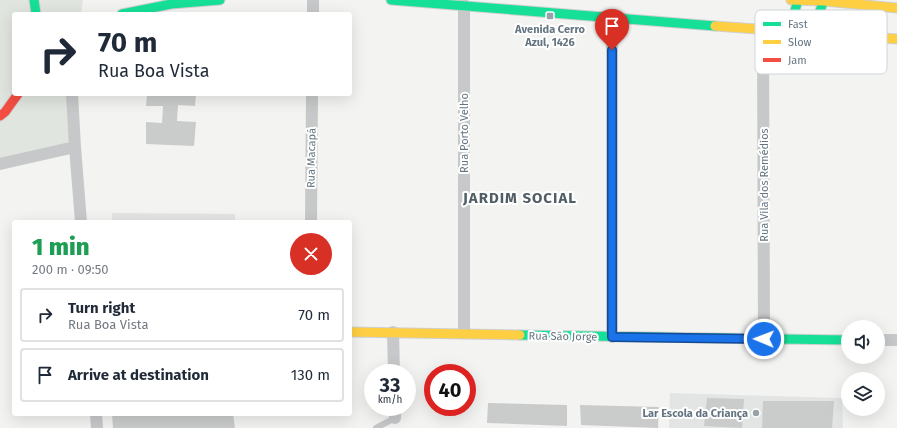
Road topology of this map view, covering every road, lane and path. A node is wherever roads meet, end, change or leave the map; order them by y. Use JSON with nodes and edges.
{"nodes":[{"id":1,"x":34,"y":0,"type":"edge"},
{"id":2,"x":220,"y":0,"type":"edge"},
{"id":3,"x":313,"y":0,"type":"edge"},
{"id":4,"x":391,"y":0,"type":"edge"},
{"id":5,"x":791,"y":0,"type":"edge"},
{"id":6,"x":798,"y":0,"type":"edge"},
{"id":7,"x":824,"y":1,"type":"edge"},
{"id":8,"x":172,"y":4,"type":"junction"},
{"id":9,"x":464,"y":5,"type":"junction"},
{"id":10,"x":897,"y":8,"type":"edge"},
{"id":11,"x":795,"y":10,"type":"edge"},
{"id":12,"x":36,"y":12,"type":"edge"},
{"id":13,"x":132,"y":12,"type":"edge"},
{"id":14,"x":165,"y":12,"type":"edge"},
{"id":15,"x":313,"y":12,"type":"edge"},
{"id":16,"x":612,"y":18,"type":"junction"},
{"id":17,"x":755,"y":29,"type":"edge"},
{"id":18,"x":887,"y":38,"type":"edge"},
{"id":19,"x":897,"y":39,"type":"edge"},
{"id":20,"x":764,"y":74,"type":"edge"},
{"id":21,"x":17,"y":96,"type":"edge"},
{"id":22,"x":72,"y":96,"type":"edge"},
{"id":23,"x":312,"y":96,"type":"edge"},
{"id":24,"x":0,"y":116,"type":"edge"},
{"id":25,"x":74,"y":147,"type":"junction"},
{"id":26,"x":0,"y":164,"type":"edge"},
{"id":27,"x":80,"y":220,"type":"edge"},
{"id":28,"x":311,"y":220,"type":"edge"},
{"id":29,"x":352,"y":332,"type":"edge"},
{"id":30,"x":393,"y":332,"type":"junction"},
{"id":31,"x":464,"y":334,"type":"junction"},
{"id":32,"x":612,"y":337,"type":"junction"},
{"id":33,"x":764,"y":339,"type":"junction"},
{"id":34,"x":841,"y":340,"type":"edge"},
{"id":35,"x":885,"y":340,"type":"edge"},
{"id":36,"x":897,"y":340,"type":"edge"},
{"id":37,"x":394,"y":364,"type":"edge"},
{"id":38,"x":96,"y":416,"type":"edge"},
{"id":39,"x":390,"y":416,"type":"edge"},
{"id":40,"x":97,"y":428,"type":"edge"},
{"id":41,"x":376,"y":428,"type":"edge"}],
"edges":[{"from":1,"to":12,"type":"main road"},
{"from":2,"to":8,"type":"main road"},
{"from":3,"to":15,"type":"street"},
{"from":4,"to":9,"type":"main road"},
{"from":5,"to":6,"type":"main road"},
{"from":6,"to":7,"type":"main road"},
{"from":6,"to":11,"type":"main road"},
{"from":7,"to":10,"type":"main road"},
{"from":8,"to":13,"type":"main road"},
{"from":8,"to":14,"type":"street"},
{"from":9,"to":16,"type":"main road"},
{"from":9,"to":31,"type":"street","name":"Rua Porto Velho"},
{"from":16,"to":17,"type":"main road"},
{"from":16,"to":32,"type":"street"},
{"from":18,"to":19,"type":"main road"},
{"from":20,"to":33,"type":"street","name":"Rua Vila dos Remédios"},
{"from":21,"to":24,"type":"main road"},
{"from":22,"to":25,"type":"street"},
{"from":23,"to":28,"type":"street","name":"Rua Macapá"},
{"from":25,"to":26,"type":"street"},
{"from":25,"to":27,"type":"street"},
{"from":29,"to":30,"type":"main road","name":"Rua São Jorge"},
{"from":30,"to":31,"type":"main road","name":"Rua São Jorge"},
{"from":30,"to":37,"type":"street"},
{"from":31,"to":32,"type":"main road","name":"Rua São Jorge"},
{"from":32,"to":33,"type":"main road","name":"Rua São Jorge"},
{"from":33,"to":34,"type":"main road","name":"Rua São Jorge"},
{"from":35,"to":36,"type":"street"},
{"from":38,"to":40,"type":"street"},
{"from":39,"to":41,"type":"lane"}]}
